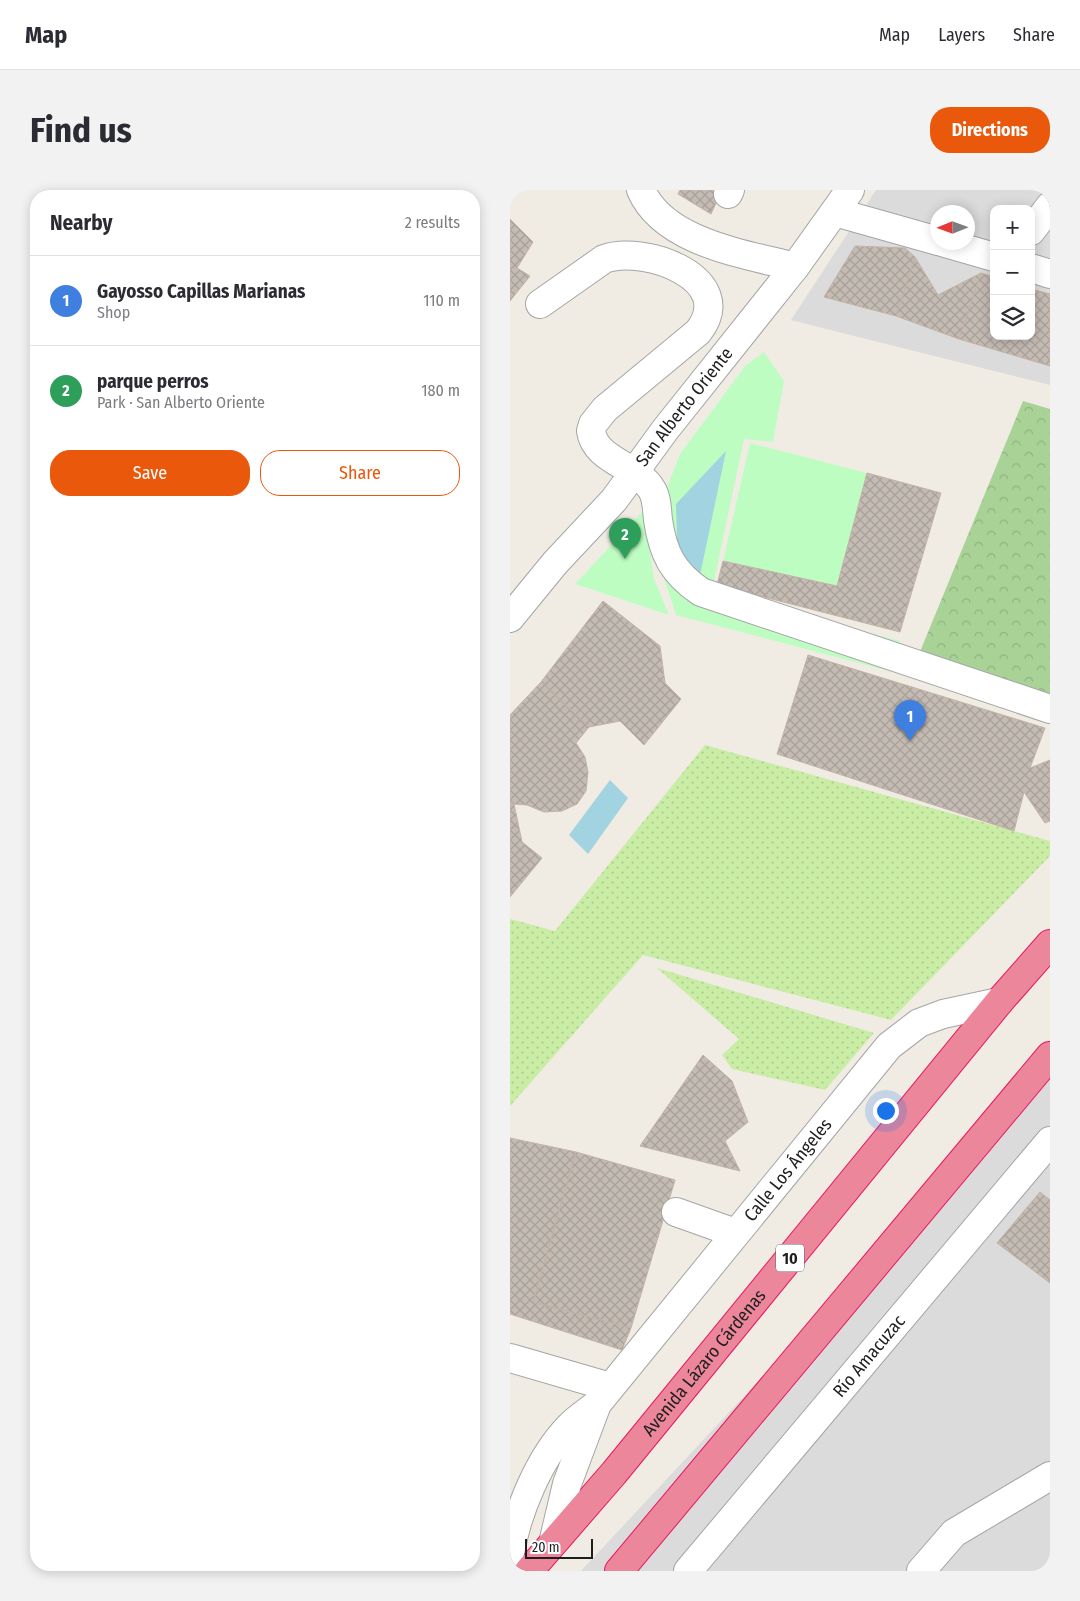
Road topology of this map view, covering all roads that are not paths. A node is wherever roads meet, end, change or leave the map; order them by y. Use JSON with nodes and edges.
{"nodes":[{"id":1,"x":641,"y":190,"type":"edge"},
{"id":2,"x":850,"y":190,"type":"edge"},
{"id":3,"x":1050,"y":206,"type":"edge"},
{"id":4,"x":835,"y":212,"type":"junction"},
{"id":5,"x":1035,"y":226,"type":"edge"},
{"id":6,"x":930,"y":239,"type":"edge"},
{"id":7,"x":970,"y":250,"type":"edge"},
{"id":8,"x":990,"y":256,"type":"edge"},
{"id":9,"x":795,"y":267,"type":"junction"},
{"id":10,"x":1035,"y":269,"type":"edge"},
{"id":11,"x":1050,"y":274,"type":"edge"},
{"id":12,"x":540,"y":304,"type":"dead end"},
{"id":13,"x":635,"y":473,"type":"junction"},
{"id":14,"x":510,"y":618,"type":"edge"},
{"id":15,"x":1050,"y":709,"type":"edge"},
{"id":16,"x":1050,"y":944,"type":"edge"},
{"id":17,"x":999,"y":1002,"type":"junction"},
{"id":18,"x":1050,"y":1056,"type":"edge"},
{"id":19,"x":1050,"y":1141,"type":"edge"},
{"id":20,"x":676,"y":1212,"type":"dead end"},
{"id":21,"x":735,"y":1233,"type":"junction"},
{"id":22,"x":510,"y":1358,"type":"edge"},
{"id":23,"x":604,"y":1396,"type":"junction"},
{"id":24,"x":1050,"y":1476,"type":"edge"},
{"id":25,"x":554,"y":1540,"type":"junction"},
{"id":26,"x":510,"y":1553,"type":"edge"},
{"id":27,"x":529,"y":1571,"type":"edge"},
{"id":28,"x":619,"y":1571,"type":"edge"},
{"id":29,"x":688,"y":1571,"type":"edge"},
{"id":30,"x":920,"y":1571,"type":"edge"}],
"edges":[{"from":1,"to":9,"type":"street"},
{"from":2,"to":4,"type":"street","name":"San Alberto Oriente"},
{"from":3,"to":5,"type":"street"},
{"from":4,"to":6,"type":"street"},
{"from":4,"to":9,"type":"street","name":"San Alberto Oriente"},
{"from":7,"to":8,"type":"street"},
{"from":9,"to":13,"type":"street","name":"San Alberto Oriente"},
{"from":10,"to":11,"type":"street"},
{"from":12,"to":13,"type":"street"},
{"from":13,"to":14,"type":"street","name":"San Alberto Oriente"},
{"from":13,"to":15,"type":"street"},
{"from":16,"to":17,"type":"highway","name":"Avenida Lázaro Cárdenas","number":"10"},
{"from":17,"to":21,"type":"street","name":"Calle Los Ángeles"},
{"from":17,"to":25,"type":"highway","name":"Avenida Lázaro Cárdenas","number":"10"},
{"from":18,"to":28,"type":"highway"},
{"from":19,"to":29,"type":"street","name":"Río Amacuzac"},
{"from":20,"to":21,"type":"street"},
{"from":21,"to":23,"type":"street","name":"Calle Los Ángeles"},
{"from":22,"to":23,"type":"street"},
{"from":23,"to":25,"type":"street","name":"Calle Los Ángeles"},
{"from":23,"to":26,"type":"street"},
{"from":24,"to":30,"type":"street"},
{"from":25,"to":27,"type":"highway","name":"Avenida Lázaro Cárdenas","number":"10"}]}
